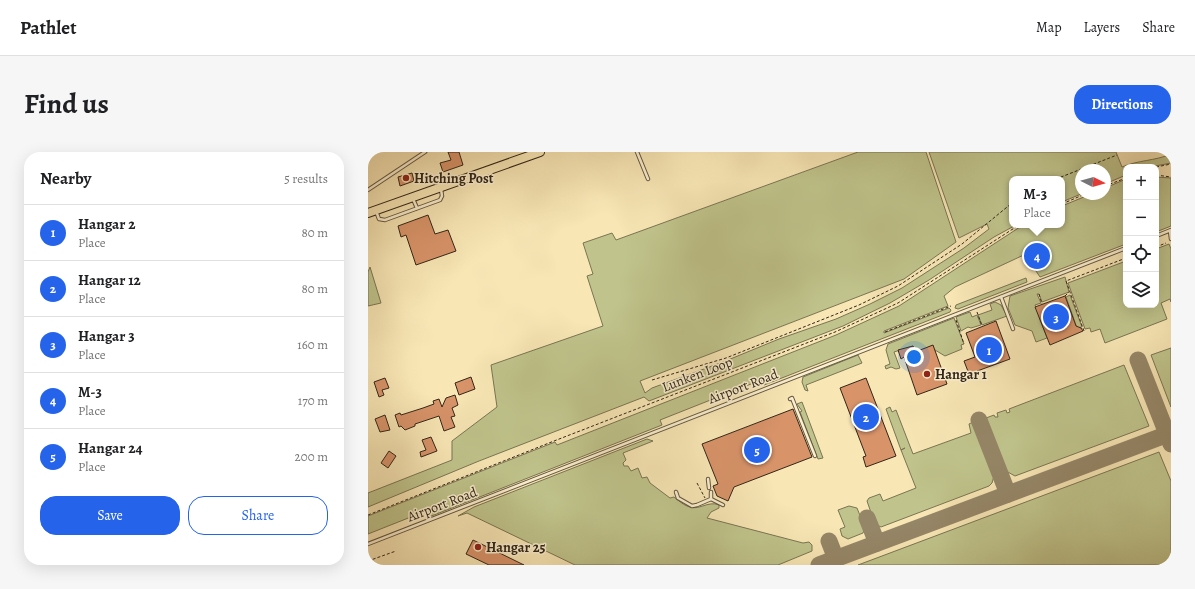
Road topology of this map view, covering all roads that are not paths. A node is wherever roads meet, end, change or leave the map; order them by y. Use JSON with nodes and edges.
{"nodes":[{"id":1,"x":425,"y":152,"type":"edge"},
{"id":2,"x":540,"y":152,"type":"edge"},
{"id":3,"x":637,"y":152,"type":"edge"},
{"id":4,"x":648,"y":179,"type":"dead end"},
{"id":5,"x":440,"y":187,"type":"junction"},
{"id":6,"x":368,"y":190,"type":"edge"},
{"id":7,"x":412,"y":197,"type":"junction"},
{"id":8,"x":417,"y":208,"type":"junction"},
{"id":9,"x":372,"y":211,"type":"edge"},
{"id":10,"x":1170,"y":230,"type":"edge"},
{"id":11,"x":1159,"y":235,"type":"edge"},
{"id":12,"x":1171,"y":239,"type":"edge"},
{"id":13,"x":1123,"y":249,"type":"edge"},
{"id":14,"x":1001,"y":297,"type":"junction"},
{"id":15,"x":1013,"y":329,"type":"dead end"},
{"id":16,"x":790,"y":399,"type":"dead end"},
{"id":17,"x":815,"y":456,"type":"dead end"},
{"id":18,"x":708,"y":479,"type":"dead end"},
{"id":19,"x":709,"y":488,"type":"dead end"},
{"id":20,"x":676,"y":492,"type":"dead end"},
{"id":21,"x":711,"y":492,"type":"dead end"},
{"id":22,"x":711,"y":499,"type":"junction"},
{"id":23,"x":723,"y":505,"type":"dead end"},
{"id":24,"x":368,"y":544,"type":"edge"}],
"edges":[{"from":1,"to":6,"type":"lane"},
{"from":2,"to":5,"type":"main road"},
{"from":3,"to":4,"type":"lane"},
{"from":5,"to":7,"type":"main road"},
{"from":5,"to":8,"type":"lane"},
{"from":7,"to":8,"type":"lane"},
{"from":7,"to":9,"type":"main road"},
{"from":8,"to":9,"type":"lane"},
{"from":10,"to":11,"type":"lane"},
{"from":10,"to":12,"type":"lane"},
{"from":13,"to":14,"type":"lane","name":"Airport Road"},
{"from":14,"to":15,"type":"lane"},
{"from":14,"to":24,"type":"lane","name":"Airport Road"},
{"from":16,"to":17,"type":"lane"},
{"from":18,"to":19,"type":"lane"},
{"from":20,"to":22,"type":"lane"},
{"from":21,"to":22,"type":"lane"},
{"from":22,"to":23,"type":"lane"}]}
